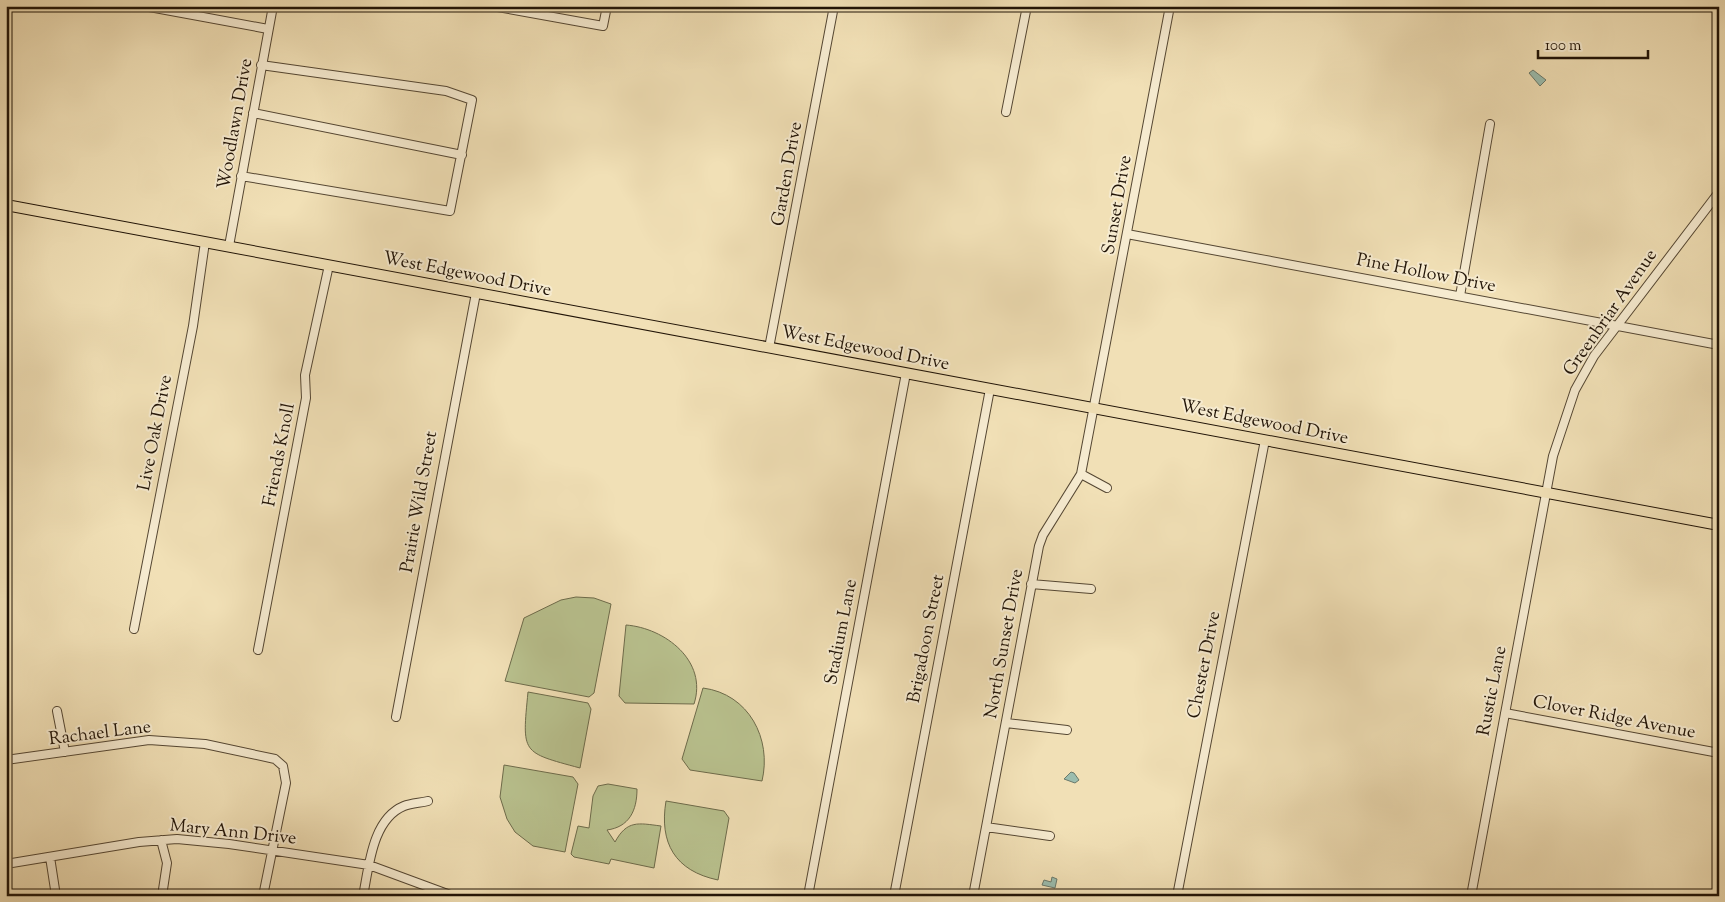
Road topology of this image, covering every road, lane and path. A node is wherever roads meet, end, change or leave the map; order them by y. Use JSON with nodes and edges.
{"nodes":[{"id":1,"x":144,"y":6,"type":"edge"},
{"id":2,"x":272,"y":6,"type":"edge"},
{"id":3,"x":492,"y":6,"type":"edge"},
{"id":4,"x":607,"y":6,"type":"edge"},
{"id":5,"x":834,"y":6,"type":"edge"},
{"id":6,"x":1027,"y":6,"type":"edge"},
{"id":7,"x":1170,"y":6,"type":"edge"},
{"id":8,"x":268,"y":30,"type":"junction"},
{"id":9,"x":261,"y":65,"type":"junction"},
{"id":10,"x":1006,"y":112,"type":"dead end"},
{"id":11,"x":253,"y":113,"type":"junction"},
{"id":12,"x":1490,"y":124,"type":"dead end"},
{"id":13,"x":462,"y":155,"type":"junction"},
{"id":14,"x":241,"y":176,"type":"junction"},
{"id":15,"x":1719,"y":192,"type":"edge"},
{"id":16,"x":6,"y":205,"type":"edge"},
{"id":17,"x":1128,"y":234,"type":"junction"},
{"id":18,"x":205,"y":242,"type":"junction"},
{"id":19,"x":228,"y":246,"type":"junction"},
{"id":20,"x":329,"y":265,"type":"junction"},
{"id":21,"x":476,"y":293,"type":"junction"},
{"id":22,"x":1460,"y":296,"type":"junction"},
{"id":23,"x":1617,"y":326,"type":"junction"},
{"id":24,"x":1719,"y":345,"type":"edge"},
{"id":25,"x":769,"y":348,"type":"junction"},
{"id":26,"x":906,"y":373,"type":"junction"},
{"id":27,"x":990,"y":389,"type":"junction"},
{"id":28,"x":1094,"y":408,"type":"junction"},
{"id":29,"x":1265,"y":440,"type":"junction"},
{"id":30,"x":1080,"y":474,"type":"junction"},
{"id":31,"x":1107,"y":488,"type":"dead end"},
{"id":32,"x":1546,"y":493,"type":"junction"},
{"id":33,"x":1719,"y":525,"type":"edge"},
{"id":34,"x":1031,"y":584,"type":"junction"},
{"id":35,"x":1091,"y":588,"type":"dead end"},
{"id":36,"x":134,"y":629,"type":"dead end"},
{"id":37,"x":258,"y":650,"type":"dead end"},
{"id":38,"x":57,"y":711,"type":"dead end"},
{"id":39,"x":1505,"y":713,"type":"junction"},
{"id":40,"x":396,"y":717,"type":"dead end"},
{"id":41,"x":1006,"y":723,"type":"junction"},
{"id":42,"x":1067,"y":730,"type":"dead end"},
{"id":43,"x":65,"y":752,"type":"junction"},
{"id":44,"x":1719,"y":753,"type":"edge"},
{"id":45,"x":6,"y":760,"type":"edge"},
{"id":46,"x":428,"y":801,"type":"dead end"},
{"id":47,"x":986,"y":827,"type":"junction"},
{"id":48,"x":1050,"y":836,"type":"dead end"},
{"id":49,"x":161,"y":840,"type":"junction"},
{"id":50,"x":272,"y":852,"type":"junction"},
{"id":51,"x":50,"y":857,"type":"junction"},
{"id":52,"x":6,"y":864,"type":"edge"},
{"id":53,"x":369,"y":865,"type":"junction"},
{"id":54,"x":56,"y":896,"type":"edge"},
{"id":55,"x":162,"y":896,"type":"edge"},
{"id":56,"x":263,"y":896,"type":"edge"},
{"id":57,"x":363,"y":896,"type":"edge"},
{"id":58,"x":453,"y":896,"type":"edge"},
{"id":59,"x":808,"y":896,"type":"edge"},
{"id":60,"x":894,"y":896,"type":"edge"},
{"id":61,"x":973,"y":896,"type":"edge"},
{"id":62,"x":1177,"y":896,"type":"edge"},
{"id":63,"x":1471,"y":896,"type":"edge"}],
"edges":[{"from":1,"to":8,"type":"street"},
{"from":2,"to":8,"type":"street","name":"Woodlawn Drive"},
{"from":3,"to":4,"type":"street"},
{"from":5,"to":25,"type":"street","name":"Garden Drive"},
{"from":6,"to":10,"type":"street"},
{"from":7,"to":17,"type":"street","name":"Sunset Drive"},
{"from":8,"to":9,"type":"street","name":"Woodlawn Drive"},
{"from":9,"to":11,"type":"street","name":"Woodlawn Drive"},
{"from":9,"to":13,"type":"street"},
{"from":11,"to":13,"type":"street"},
{"from":11,"to":14,"type":"street","name":"Woodlawn Drive"},
{"from":12,"to":22,"type":"street"},
{"from":13,"to":14,"type":"street"},
{"from":14,"to":19,"type":"street","name":"Woodlawn Drive"},
{"from":15,"to":23,"type":"street","name":"Greenbriar Avenue"},
{"from":16,"to":18,"type":"main road","name":"West Edgewood Drive"},
{"from":17,"to":22,"type":"street","name":"Pine Hollow Drive"},
{"from":17,"to":28,"type":"street","name":"Sunset Drive"},
{"from":18,"to":19,"type":"main road","name":"West Edgewood Drive"},
{"from":18,"to":36,"type":"street","name":"Live Oak Drive"},
{"from":19,"to":20,"type":"main road","name":"West Edgewood Drive"},
{"from":20,"to":21,"type":"main road","name":"West Edgewood Drive"},
{"from":20,"to":37,"type":"street","name":"Friends Knoll"},
{"from":21,"to":25,"type":"main road","name":"West Edgewood Drive"},
{"from":21,"to":40,"type":"street","name":"Prairie Wild Street"},
{"from":22,"to":23,"type":"street","name":"Pine Hollow Drive"},
{"from":23,"to":24,"type":"street","name":"Pine Hollow Drive"},
{"from":23,"to":32,"type":"street","name":"Greenbriar Avenue"},
{"from":25,"to":26,"type":"main road","name":"West Edgewood Drive"},
{"from":26,"to":27,"type":"main road","name":"West Edgewood Drive"},
{"from":26,"to":59,"type":"street","name":"Stadium Lane"},
{"from":27,"to":28,"type":"main road","name":"West Edgewood Drive"},
{"from":27,"to":60,"type":"street","name":"Brigadoon Street"},
{"from":28,"to":29,"type":"main road","name":"West Edgewood Drive"},
{"from":28,"to":30,"type":"street","name":"North Sunset Drive"},
{"from":29,"to":32,"type":"main road","name":"West Edgewood Drive"},
{"from":29,"to":62,"type":"street","name":"Chester Drive"},
{"from":30,"to":31,"type":"street"},
{"from":30,"to":34,"type":"street","name":"North Sunset Drive"},
{"from":32,"to":33,"type":"main road","name":"West Edgewood Drive"},
{"from":32,"to":39,"type":"street","name":"Rustic Lane"},
{"from":34,"to":35,"type":"street"},
{"from":34,"to":41,"type":"street","name":"North Sunset Drive"},
{"from":38,"to":43,"type":"street"},
{"from":39,"to":44,"type":"street","name":"Clover Ridge Avenue"},
{"from":39,"to":63,"type":"street","name":"Rustic Lane"},
{"from":41,"to":42,"type":"street"},
{"from":41,"to":47,"type":"street","name":"North Sunset Drive"},
{"from":43,"to":45,"type":"street","name":"Rachael Lane"},
{"from":43,"to":50,"type":"street","name":"Rachael Lane"},
{"from":46,"to":53,"type":"street"},
{"from":47,"to":48,"type":"street"},
{"from":47,"to":61,"type":"street","name":"North Sunset Drive"},
{"from":49,"to":50,"type":"street","name":"Mary Ann Drive"},
{"from":49,"to":51,"type":"street","name":"Mary Ann Drive"},
{"from":49,"to":55,"type":"street"},
{"from":50,"to":53,"type":"street","name":"Mary Ann Drive"},
{"from":50,"to":56,"type":"street"},
{"from":51,"to":52,"type":"street","name":"Mary Ann Drive"},
{"from":51,"to":54,"type":"street"},
{"from":53,"to":57,"type":"street"},
{"from":53,"to":58,"type":"street","name":"Mary Ann Drive"}]}
